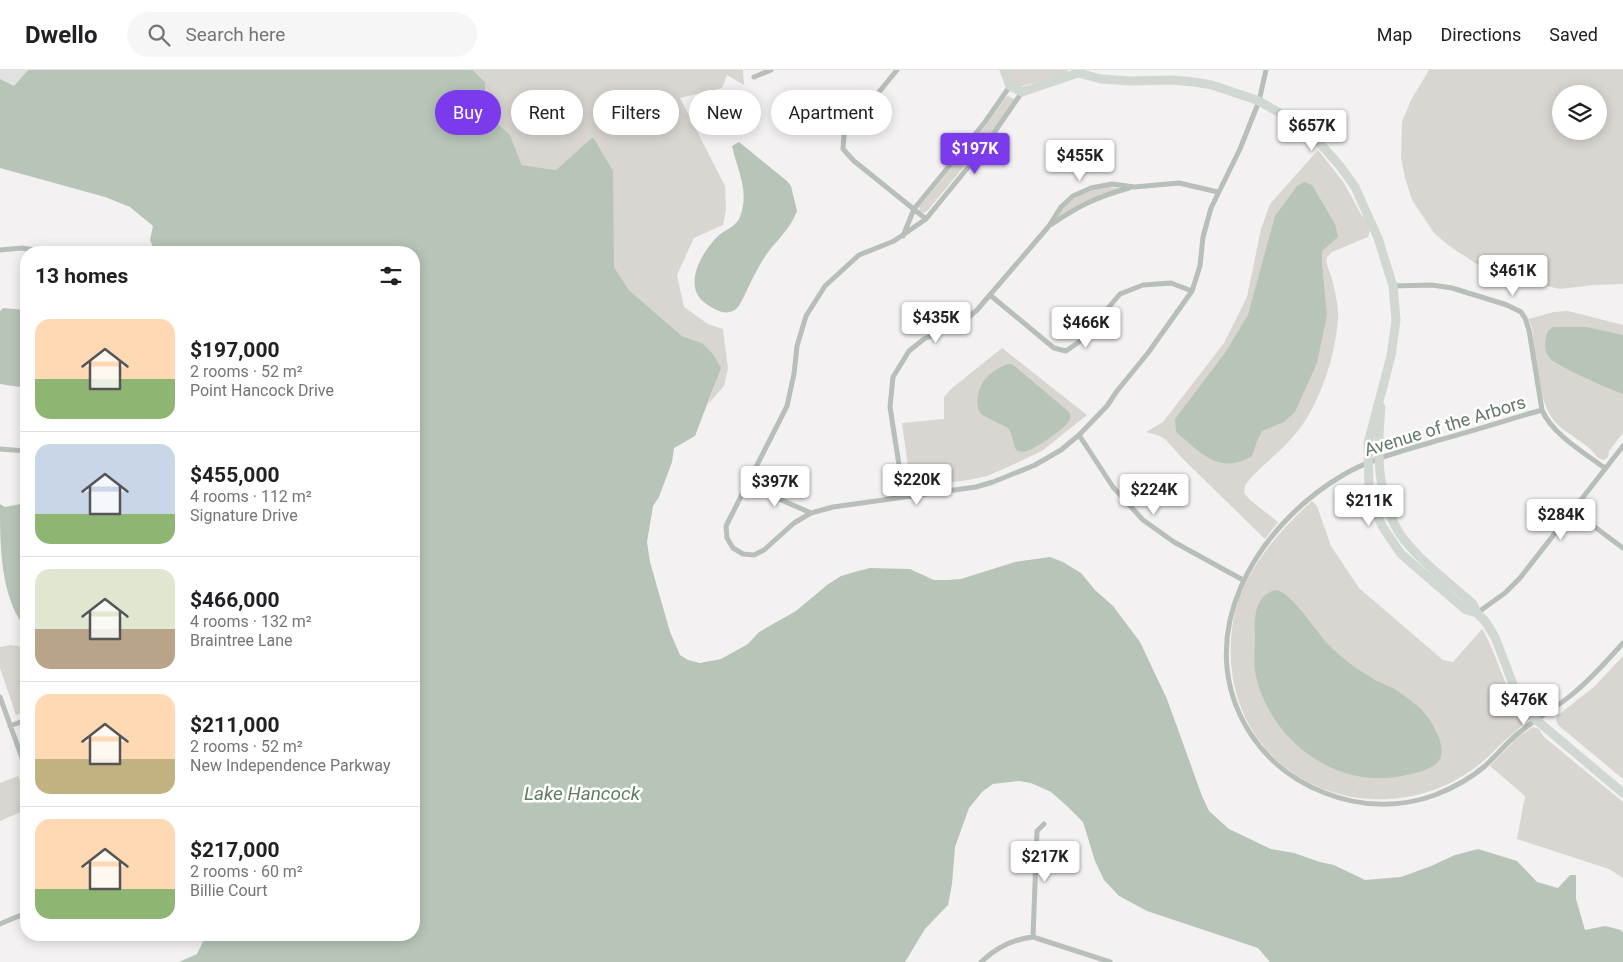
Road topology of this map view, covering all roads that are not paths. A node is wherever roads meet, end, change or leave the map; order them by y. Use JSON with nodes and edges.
{"nodes":[{"id":1,"x":771,"y":70,"type":"edge"},
{"id":2,"x":897,"y":70,"type":"edge"},
{"id":3,"x":1004,"y":70,"type":"edge"},
{"id":4,"x":1266,"y":70,"type":"edge"},
{"id":5,"x":1077,"y":72,"type":"edge"},
{"id":6,"x":754,"y":77,"type":"dead end"},
{"id":7,"x":1010,"y":86,"type":"junction"},
{"id":8,"x":1022,"y":92,"type":"junction"},
{"id":9,"x":1258,"y":101,"type":"junction"},
{"id":10,"x":1134,"y":186,"type":"junction"},
{"id":11,"x":1218,"y":192,"type":"junction"},
{"id":12,"x":914,"y":209,"type":"junction"},
{"id":13,"x":926,"y":220,"type":"junction"},
{"id":14,"x":1049,"y":226,"type":"junction"},
{"id":15,"x":903,"y":236,"type":"junction"},
{"id":16,"x":20,"y":248,"type":"edge"},
{"id":17,"x":0,"y":250,"type":"edge"},
{"id":18,"x":1393,"y":286,"type":"junction"},
{"id":19,"x":1192,"y":291,"type":"junction"},
{"id":20,"x":990,"y":295,"type":"junction"},
{"id":21,"x":1383,"y":389,"type":"junction"},
{"id":22,"x":1542,"y":410,"type":"junction"},
{"id":23,"x":1079,"y":435,"type":"junction"},
{"id":24,"x":1623,"y":446,"type":"edge"},
{"id":25,"x":0,"y":449,"type":"edge"},
{"id":26,"x":20,"y":451,"type":"edge"},
{"id":27,"x":1379,"y":458,"type":"junction"},
{"id":28,"x":1368,"y":464,"type":"junction"},
{"id":29,"x":1605,"y":468,"type":"junction"},
{"id":30,"x":747,"y":485,"type":"junction"},
{"id":31,"x":904,"y":497,"type":"junction"},
{"id":32,"x":1572,"y":510,"type":"junction"},
{"id":33,"x":811,"y":513,"type":"junction"},
{"id":34,"x":1623,"y":548,"type":"edge"},
{"id":35,"x":1243,"y":580,"type":"junction"},
{"id":36,"x":1477,"y":613,"type":"junction"},
{"id":37,"x":1623,"y":643,"type":"edge"},
{"id":38,"x":0,"y":697,"type":"edge"},
{"id":39,"x":1536,"y":721,"type":"junction"},
{"id":40,"x":20,"y":722,"type":"edge"},
{"id":41,"x":10,"y":726,"type":"junction"},
{"id":42,"x":20,"y":753,"type":"edge"},
{"id":43,"x":1623,"y":793,"type":"edge"},
{"id":44,"x":1044,"y":824,"type":"dead end"},
{"id":45,"x":20,"y":916,"type":"edge"},
{"id":46,"x":0,"y":924,"type":"edge"},
{"id":47,"x":1033,"y":937,"type":"junction"},
{"id":48,"x":981,"y":962,"type":"edge"},
{"id":49,"x":1110,"y":962,"type":"edge"}],
"edges":[{"from":1,"to":6,"type":"street"},
{"from":2,"to":12,"type":"street"},
{"from":3,"to":7,"type":"street"},
{"from":4,"to":9,"type":"street"},
{"from":5,"to":8,"type":"street"},
{"from":5,"to":9,"type":"street"},
{"from":7,"to":8,"type":"street"},
{"from":7,"to":12,"type":"street"},
{"from":8,"to":13,"type":"street"},
{"from":9,"to":11,"type":"street"},
{"from":9,"to":18,"type":"street"},
{"from":10,"to":11,"type":"street"},
{"from":10,"to":14,"type":"street"},
{"from":10,"to":14,"type":"street"},
{"from":11,"to":19,"type":"street"},
{"from":12,"to":13,"type":"street"},
{"from":12,"to":15,"type":"street"},
{"from":13,"to":15,"type":"street"},
{"from":14,"to":20,"type":"street"},
{"from":15,"to":30,"type":"street"},
{"from":16,"to":17,"type":"street"},
{"from":18,"to":21,"type":"street"},
{"from":18,"to":22,"type":"street"},
{"from":19,"to":20,"type":"street"},
{"from":19,"to":23,"type":"street"},
{"from":20,"to":31,"type":"street"},
{"from":21,"to":27,"type":"street"},
{"from":21,"to":28,"type":"street"},
{"from":22,"to":27,"type":"street","name":"Avenue of the Arbors"},
{"from":22,"to":29,"type":"street","name":"Avenue of the Arbors"},
{"from":23,"to":31,"type":"street"},
{"from":23,"to":35,"type":"street"},
{"from":24,"to":29,"type":"street"},
{"from":25,"to":26,"type":"street"},
{"from":27,"to":28,"type":"street","name":"Avenue of the Arbors"},
{"from":27,"to":36,"type":"street"},
{"from":28,"to":35,"type":"street","name":"Avenue of the Arbors"},
{"from":28,"to":36,"type":"street"},
{"from":29,"to":32,"type":"street"},
{"from":30,"to":33,"type":"street"},
{"from":30,"to":33,"type":"street"},
{"from":31,"to":33,"type":"street"},
{"from":32,"to":34,"type":"street"},
{"from":32,"to":36,"type":"street"},
{"from":35,"to":39,"type":"street","name":"Avenue of the Arbors"},
{"from":36,"to":39,"type":"street"},
{"from":37,"to":39,"type":"street","name":"Avenue of the Arbors"},
{"from":38,"to":41,"type":"street"},
{"from":39,"to":43,"type":"street"},
{"from":40,"to":41,"type":"street"},
{"from":41,"to":42,"type":"street"},
{"from":44,"to":47,"type":"street"},
{"from":45,"to":46,"type":"street"},
{"from":47,"to":48,"type":"street"},
{"from":47,"to":49,"type":"street"}]}
